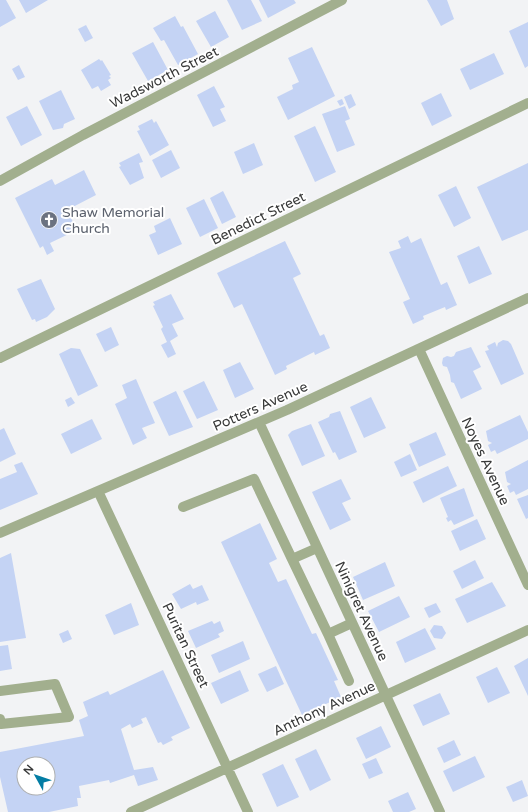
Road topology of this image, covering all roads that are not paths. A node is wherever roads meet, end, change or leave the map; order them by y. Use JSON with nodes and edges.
{"nodes":[{"id":1,"x":342,"y":0,"type":"edge"},
{"id":2,"x":528,"y":102,"type":"edge"},
{"id":3,"x":0,"y":181,"type":"edge"},
{"id":4,"x":528,"y":298,"type":"edge"},
{"id":5,"x":419,"y":349,"type":"junction"},
{"id":6,"x":0,"y":358,"type":"edge"},
{"id":7,"x":259,"y":422,"type":"junction"},
{"id":8,"x":98,"y":491,"type":"junction"},
{"id":9,"x":182,"y":507,"type":"dead end"},
{"id":10,"x":0,"y":533,"type":"edge"},
{"id":11,"x":317,"y":548,"type":"junction"},
{"id":12,"x":292,"y":559,"type":"junction"},
{"id":13,"x":528,"y":586,"type":"edge"},
{"id":14,"x":352,"y":622,"type":"junction"},
{"id":15,"x":528,"y":630,"type":"edge"},
{"id":16,"x":328,"y":634,"type":"junction"},
{"id":17,"x":349,"y":681,"type":"dead end"},
{"id":18,"x":0,"y":691,"type":"edge"},
{"id":19,"x":386,"y":695,"type":"junction"},
{"id":20,"x":0,"y":719,"type":"edge"},
{"id":21,"x":227,"y":768,"type":"junction"},
{"id":22,"x":131,"y":812,"type":"edge"},
{"id":23,"x":248,"y":812,"type":"edge"},
{"id":24,"x":440,"y":812,"type":"edge"}],
"edges":[{"from":1,"to":3,"type":"street","name":"Wadsworth Street"},
{"from":2,"to":6,"type":"street","name":"Benedict Street"},
{"from":4,"to":5,"type":"street","name":"Potters Avenue"},
{"from":5,"to":7,"type":"street","name":"Potters Avenue"},
{"from":5,"to":13,"type":"street","name":"Noyes Avenue"},
{"from":7,"to":8,"type":"street","name":"Potters Avenue"},
{"from":7,"to":11,"type":"street","name":"Ninigret Avenue"},
{"from":8,"to":10,"type":"street","name":"Potters Avenue"},
{"from":8,"to":21,"type":"street","name":"Puritan Street"},
{"from":9,"to":12,"type":"street"},
{"from":11,"to":12,"type":"street"},
{"from":11,"to":14,"type":"street","name":"Ninigret Avenue"},
{"from":12,"to":16,"type":"street"},
{"from":14,"to":16,"type":"street"},
{"from":14,"to":19,"type":"street","name":"Ninigret Avenue"},
{"from":15,"to":19,"type":"street","name":"Anthony Avenue"},
{"from":16,"to":17,"type":"street"},
{"from":18,"to":20,"type":"street"},
{"from":19,"to":21,"type":"street","name":"Anthony Avenue"},
{"from":19,"to":24,"type":"street","name":"Ninigret Avenue"},
{"from":21,"to":22,"type":"street","name":"Anthony Avenue"},
{"from":21,"to":23,"type":"street","name":"Puritan Street"}]}
